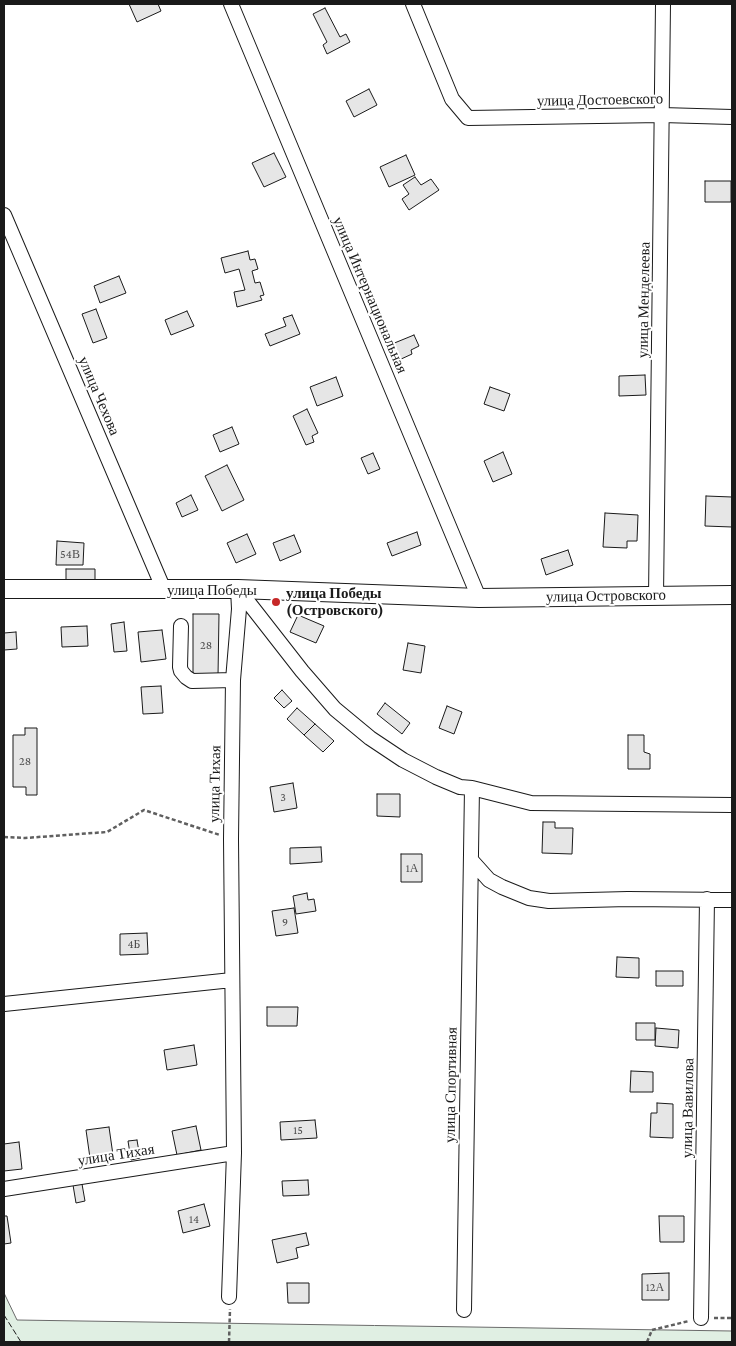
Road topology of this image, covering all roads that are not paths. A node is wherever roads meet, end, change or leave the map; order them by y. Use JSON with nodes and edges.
{"nodes":[{"id":1,"x":231,"y":4,"type":"edge"},
{"id":2,"x":413,"y":4,"type":"edge"},
{"id":3,"x":663,"y":4,"type":"edge"},
{"id":4,"x":662,"y":115,"type":"junction"},
{"id":5,"x":732,"y":117,"type":"edge"},
{"id":6,"x":4,"y":215,"type":"edge"},
{"id":7,"x":4,"y":589,"type":"edge"},
{"id":8,"x":238,"y":589,"type":"junction"},
{"id":9,"x":164,"y":590,"type":"junction"},
{"id":10,"x":732,"y":595,"type":"edge"},
{"id":11,"x":656,"y":596,"type":"junction"},
{"id":12,"x":479,"y":598,"type":"junction"},
{"id":13,"x":181,"y":626,"type":"dead end"},
{"id":14,"x":233,"y":680,"type":"junction"},
{"id":15,"x":472,"y":788,"type":"junction"},
{"id":16,"x":732,"y":805,"type":"edge"},
{"id":17,"x":472,"y":861,"type":"junction"},
{"id":18,"x":707,"y":899,"type":"junction"},
{"id":19,"x":732,"y":900,"type":"edge"},
{"id":20,"x":232,"y":980,"type":"junction"},
{"id":21,"x":4,"y":1004,"type":"edge"},
{"id":22,"x":234,"y":1153,"type":"junction"},
{"id":23,"x":4,"y":1189,"type":"edge"},
{"id":24,"x":229,"y":1297,"type":"road end"},
{"id":25,"x":464,"y":1310,"type":"dead end"},
{"id":26,"x":700,"y":1318,"type":"road end"}],
"edges":[{"from":1,"to":12,"type":"street","name":"улица Интернациональная"},
{"from":2,"to":4,"type":"street","name":"улица Достоевского"},
{"from":3,"to":4,"type":"street","name":"улица Менделеева"},
{"from":4,"to":5,"type":"street","name":"улица Достоевского"},
{"from":4,"to":11,"type":"street","name":"улица Менделеева"},
{"from":6,"to":9,"type":"street","name":"улица Чехова"},
{"from":7,"to":9,"type":"main road","name":"улица Победы"},
{"from":8,"to":9,"type":"main road","name":"улица Победы"},
{"from":8,"to":12,"type":"main road","name":"улица Победы"},
{"from":8,"to":14,"type":"street","name":"улица Тихая"},
{"from":8,"to":15,"type":"street"},
{"from":10,"to":11,"type":"main road","name":"улица Островского"},
{"from":11,"to":12,"type":"main road","name":"улица Островского"},
{"from":13,"to":14,"type":"street"},
{"from":14,"to":20,"type":"street","name":"улица Тихая"},
{"from":15,"to":16,"type":"street"},
{"from":15,"to":17,"type":"street","name":"улица Спортивная"},
{"from":17,"to":18,"type":"street"},
{"from":17,"to":25,"type":"street","name":"улица Спортивная"},
{"from":18,"to":19,"type":"street"},
{"from":18,"to":26,"type":"street","name":"улица Вавилова"},
{"from":20,"to":21,"type":"street"},
{"from":20,"to":22,"type":"street","name":"улица Тихая"},
{"from":22,"to":23,"type":"street","name":"улица Тихая"},
{"from":22,"to":24,"type":"street","name":"улица Тихая"}]}
